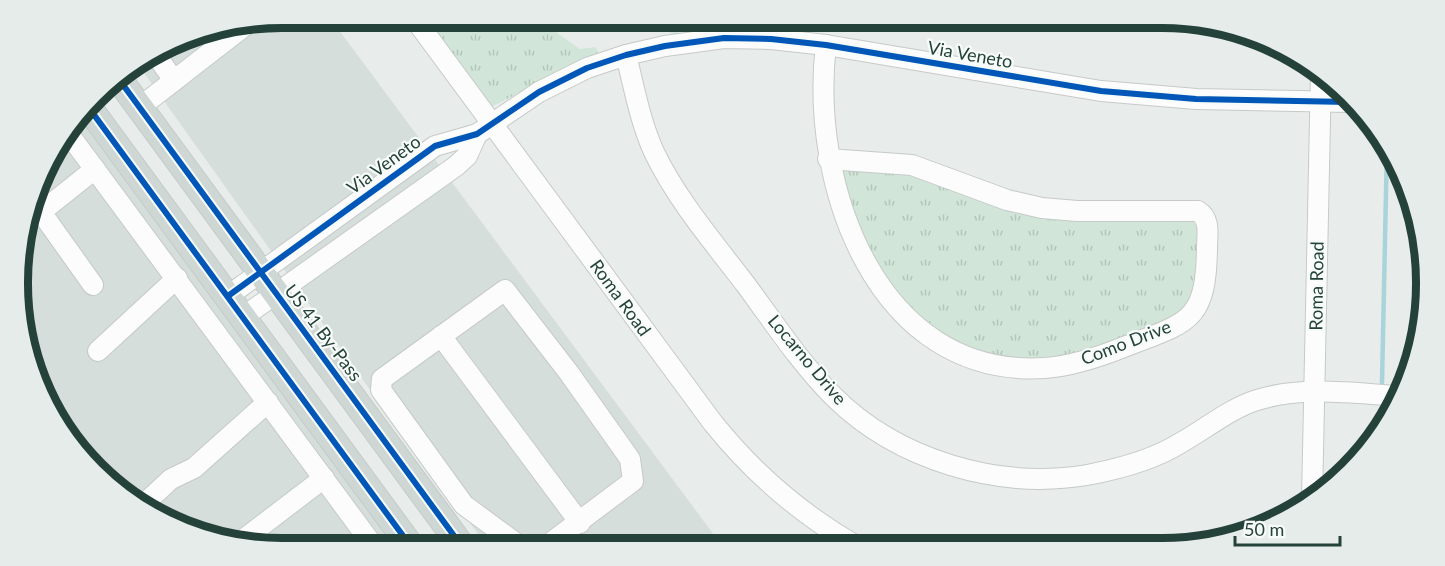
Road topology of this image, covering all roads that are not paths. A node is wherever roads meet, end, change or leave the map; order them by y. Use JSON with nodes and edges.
{"nodes":[{"id":1,"x":420,"y":28,"type":"edge"},
{"id":2,"x":724,"y":28,"type":"edge"},
{"id":3,"x":236,"y":33,"type":"edge"},
{"id":4,"x":724,"y":38,"type":"junction"},
{"id":5,"x":826,"y":45,"type":"junction"},
{"id":6,"x":626,"y":55,"type":"junction"},
{"id":7,"x":160,"y":61,"type":"edge"},
{"id":8,"x":174,"y":81,"type":"junction"},
{"id":9,"x":123,"y":85,"type":"edge"},
{"id":10,"x":1322,"y":85,"type":"edge"},
{"id":11,"x":1321,"y":102,"type":"junction"},
{"id":12,"x":1341,"y":102,"type":"edge"},
{"id":13,"x":140,"y":107,"type":"junction"},
{"id":14,"x":93,"y":114,"type":"edge"},
{"id":15,"x":484,"y":129,"type":"junction"},
{"id":16,"x":73,"y":139,"type":"edge"},
{"id":17,"x":828,"y":159,"type":"junction"},
{"id":18,"x":95,"y":169,"type":"junction"},
{"id":19,"x":260,"y":274,"type":"junction"},
{"id":20,"x":177,"y":278,"type":"junction"},
{"id":21,"x":93,"y":285,"type":"dead end"},
{"id":22,"x":276,"y":295,"type":"junction"},
{"id":23,"x":228,"y":296,"type":"junction"},
{"id":24,"x":243,"y":317,"type":"junction"},
{"id":25,"x":441,"y":336,"type":"junction"},
{"id":26,"x":98,"y":351,"type":"dead end"},
{"id":27,"x":1315,"y":391,"type":"junction"},
{"id":28,"x":1390,"y":396,"type":"edge"},
{"id":29,"x":268,"y":402,"type":"junction"},
{"id":30,"x":324,"y":478,"type":"junction"},
{"id":31,"x":1312,"y":488,"type":"edge"},
{"id":32,"x":149,"y":499,"type":"edge"},
{"id":33,"x":580,"y":524,"type":"junction"},
{"id":34,"x":249,"y":535,"type":"edge"},
{"id":35,"x":368,"y":538,"type":"edge"},
{"id":36,"x":405,"y":538,"type":"edge"},
{"id":37,"x":456,"y":538,"type":"edge"},
{"id":38,"x":509,"y":538,"type":"edge"},
{"id":39,"x":559,"y":538,"type":"edge"},
{"id":40,"x":842,"y":538,"type":"edge"}],
"edges":[{"from":1,"to":15,"type":"street","name":"Roma Road"},
{"from":2,"to":4,"type":"street"},
{"from":3,"to":8,"type":"street"},
{"from":4,"to":5,"type":"street","name":"Via Veneto"},
{"from":4,"to":6,"type":"street","name":"Via Veneto"},
{"from":5,"to":11,"type":"street","name":"Via Veneto"},
{"from":5,"to":17,"type":"street","name":"Como Drive"},
{"from":6,"to":15,"type":"street","name":"Via Veneto"},
{"from":6,"to":27,"type":"street","name":"Locarno Drive"},
{"from":7,"to":8,"type":"street"},
{"from":8,"to":13,"type":"street"},
{"from":9,"to":13,"type":"main road","name":"US 41 By-Pass"},
{"from":10,"to":11,"type":"street","name":"Roma Road"},
{"from":11,"to":12,"type":"street","name":"Via Veneto"},
{"from":11,"to":27,"type":"street","name":"Roma Road"},
{"from":13,"to":19,"type":"main road","name":"US 41 By-Pass"},
{"from":14,"to":23,"type":"main road"},
{"from":15,"to":19,"type":"street","name":"Via Veneto"},
{"from":15,"to":22,"type":"street","name":"Via Veneto"},
{"from":15,"to":40,"type":"street","name":"Roma Road"},
{"from":16,"to":18,"type":"street"},
{"from":17,"to":17,"type":"street","name":"Como Drive"},
{"from":18,"to":20,"type":"street"},
{"from":18,"to":21,"type":"street"},
{"from":19,"to":22,"type":"main road","name":"US 41 By-Pass"},
{"from":19,"to":23,"type":"street","name":"Via Veneto"},
{"from":20,"to":26,"type":"street"},
{"from":20,"to":29,"type":"street"},
{"from":22,"to":24,"type":"street","name":"Via Veneto"},
{"from":22,"to":37,"type":"main road","name":"US 41 By-Pass"},
{"from":23,"to":24,"type":"main road"},
{"from":24,"to":36,"type":"main road"},
{"from":25,"to":33,"type":"street"},
{"from":25,"to":33,"type":"street"},
{"from":25,"to":38,"type":"street"},
{"from":27,"to":28,"type":"street","name":"Locarno Drive"},
{"from":27,"to":31,"type":"street","name":"Roma Road"},
{"from":29,"to":30,"type":"street"},
{"from":29,"to":32,"type":"street"},
{"from":30,"to":34,"type":"street"},
{"from":30,"to":35,"type":"street"},
{"from":33,"to":39,"type":"street"}]}
